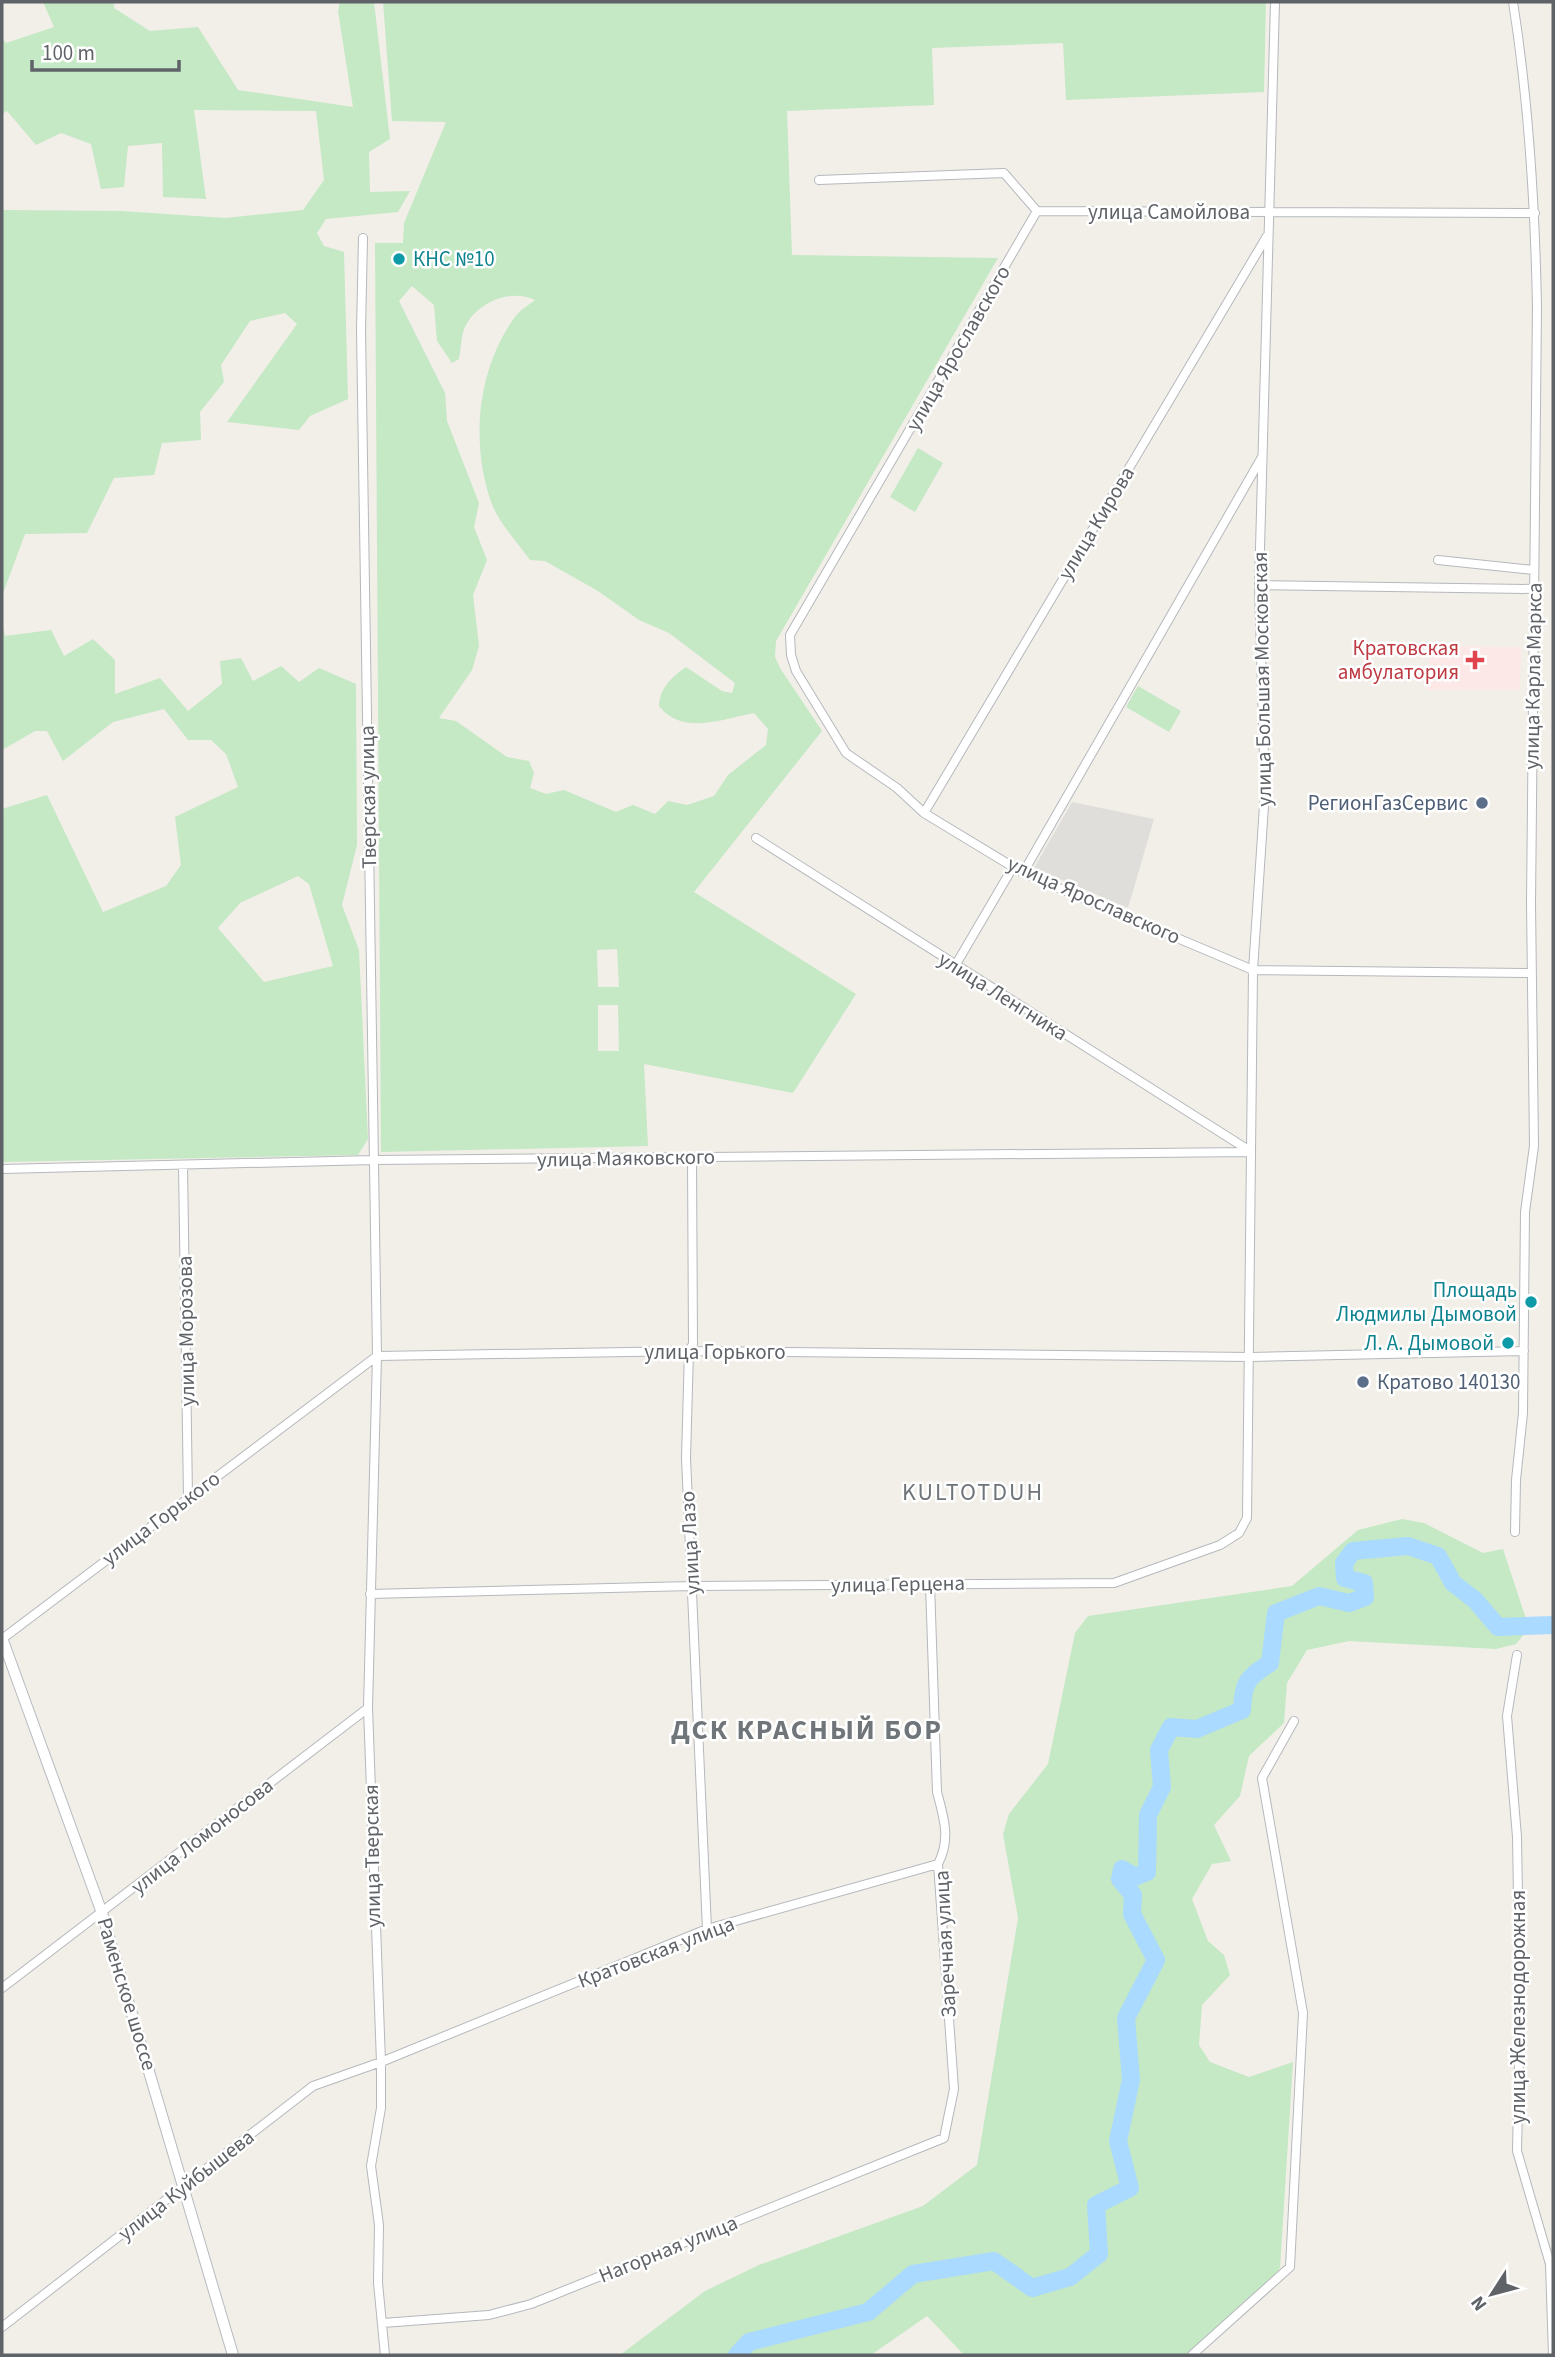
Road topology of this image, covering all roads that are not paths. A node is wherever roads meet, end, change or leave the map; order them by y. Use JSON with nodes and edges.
{"nodes":[{"id":1,"x":1275,"y":2,"type":"edge"},
{"id":2,"x":1513,"y":2,"type":"edge"},
{"id":3,"x":819,"y":180,"type":"dead end"},
{"id":4,"x":1037,"y":212,"type":"junction"},
{"id":5,"x":1269,"y":213,"type":"junction"},
{"id":6,"x":1535,"y":214,"type":"junction"},
{"id":7,"x":1269,"y":233,"type":"junction"},
{"id":8,"x":363,"y":238,"type":"dead end"},
{"id":9,"x":1263,"y":456,"type":"junction"},
{"id":10,"x":1438,"y":560,"type":"dead end"},
{"id":11,"x":1534,"y":570,"type":"junction"},
{"id":12,"x":1259,"y":585,"type":"junction"},
{"id":13,"x":1534,"y":589,"type":"junction"},
{"id":14,"x":924,"y":813,"type":"junction"},
{"id":15,"x":756,"y":838,"type":"dead end"},
{"id":16,"x":1013,"y":867,"type":"junction"},
{"id":17,"x":1023,"y":873,"type":"junction"},
{"id":18,"x":955,"y":966,"type":"junction"},
{"id":19,"x":1252,"y":970,"type":"junction"},
{"id":20,"x":1531,"y":973,"type":"junction"},
{"id":21,"x":1251,"y":1152,"type":"junction"},
{"id":22,"x":692,"y":1157,"type":"junction"},
{"id":23,"x":373,"y":1160,"type":"junction"},
{"id":24,"x":184,"y":1166,"type":"junction"},
{"id":25,"x":2,"y":1169,"type":"edge"},
{"id":26,"x":689,"y":1351,"type":"junction"},
{"id":27,"x":1524,"y":1351,"type":"junction"},
{"id":28,"x":377,"y":1356,"type":"junction"},
{"id":29,"x":1251,"y":1357,"type":"junction"},
{"id":30,"x":188,"y":1497,"type":"junction"},
{"id":31,"x":1516,"y":1532,"type":"dead end"},
{"id":32,"x":930,"y":1584,"type":"junction"},
{"id":33,"x":692,"y":1586,"type":"junction"},
{"id":34,"x":370,"y":1594,"type":"junction"},
{"id":35,"x":2,"y":1639,"type":"edge"},
{"id":36,"x":1517,"y":1656,"type":"dead end"},
{"id":37,"x":368,"y":1708,"type":"junction"},
{"id":38,"x":1294,"y":1721,"type":"dead end"},
{"id":39,"x":938,"y":1864,"type":"junction"},
{"id":40,"x":102,"y":1913,"type":"junction"},
{"id":41,"x":707,"y":1929,"type":"junction"},
{"id":42,"x":2,"y":1987,"type":"edge"},
{"id":43,"x":381,"y":2062,"type":"junction"},
{"id":44,"x":944,"y":2138,"type":"joint"},
{"id":45,"x":186,"y":2186,"type":"junction"},
{"id":46,"x":383,"y":2323,"type":"junction"},
{"id":47,"x":2,"y":2327,"type":"edge"},
{"id":48,"x":233,"y":2355,"type":"edge"},
{"id":49,"x":385,"y":2355,"type":"edge"},
{"id":50,"x":1192,"y":2355,"type":"edge"},
{"id":51,"x":1553,"y":2355,"type":"edge"}],
"edges":[{"from":1,"to":5,"type":"street","name":"улица Большая Московская"},
{"from":2,"to":6,"type":"street","name":"улица Карла Маркса"},
{"from":3,"to":4,"type":"street"},
{"from":4,"to":5,"type":"street","name":"улица Самойлова"},
{"from":4,"to":14,"type":"street","name":"улица Ярославского"},
{"from":5,"to":6,"type":"street","name":"улица Самойлова"},
{"from":5,"to":7,"type":"street","name":"улица Большая Московская"},
{"from":6,"to":11,"type":"street","name":"улица Карла Маркса"},
{"from":7,"to":9,"type":"street","name":"улица Большая Московская"},
{"from":7,"to":14,"type":"street","name":"улица Кирова"},
{"from":8,"to":23,"type":"street","name":"Тверская улица"},
{"from":9,"to":12,"type":"street","name":"улица Большая Московская"},
{"from":9,"to":17,"type":"street"},
{"from":10,"to":11,"type":"street"},
{"from":11,"to":13,"type":"street","name":"улица Карла Маркса"},
{"from":12,"to":13,"type":"street"},
{"from":12,"to":19,"type":"street","name":"улица Большая Московская"},
{"from":13,"to":20,"type":"street","name":"улица Карла Маркса"},
{"from":14,"to":16,"type":"street","name":"улица Ярославского"},
{"from":15,"to":18,"type":"street","name":"улица Ленгника"},
{"from":16,"to":17,"type":"street","name":"улица Ярославского"},
{"from":16,"to":18,"type":"street"},
{"from":17,"to":19,"type":"street","name":"улица Ярославского"},
{"from":18,"to":21,"type":"street","name":"улица Ленгника"},
{"from":19,"to":20,"type":"street","name":"улица Ярославского"},
{"from":19,"to":21,"type":"street","name":"улица Большая Московская"},
{"from":20,"to":27,"type":"street","name":"улица Карла Маркса"},
{"from":21,"to":22,"type":"street","name":"улица Маяковского"},
{"from":21,"to":29,"type":"street","name":"улица Большая Московская"},
{"from":22,"to":23,"type":"street","name":"улица Маяковского"},
{"from":22,"to":26,"type":"street","name":"улица Лазо"},
{"from":23,"to":24,"type":"street","name":"улица Маяковского"},
{"from":23,"to":28,"type":"street","name":"Тверская улица"},
{"from":24,"to":25,"type":"street","name":"улица Маяковского"},
{"from":24,"to":30,"type":"street","name":"улица Морозова"},
{"from":26,"to":28,"type":"street","name":"улица Горького"},
{"from":26,"to":29,"type":"street","name":"улица Горького"},
{"from":26,"to":33,"type":"street","name":"улица Лазо"},
{"from":27,"to":29,"type":"street","name":"улица Горького"},
{"from":27,"to":31,"type":"street","name":"улица Карла Маркса"},
{"from":28,"to":30,"type":"street","name":"улица Горького"},
{"from":28,"to":34,"type":"street","name":"улица Тверская"},
{"from":29,"to":32,"type":"street","name":"улица Герцена"},
{"from":30,"to":35,"type":"street","name":"улица Горького"},
{"from":32,"to":33,"type":"street","name":"улица Герцена"},
{"from":32,"to":39,"type":"street","name":"Заречная улица"},
{"from":33,"to":34,"type":"street","name":"улица Герцена"},
{"from":33,"to":41,"type":"street","name":"улица Лазо"},
{"from":34,"to":37,"type":"street","name":"улица Тверская"},
{"from":35,"to":40,"type":"main road","name":"Раменское шоссе"},
{"from":36,"to":51,"type":"street","name":"улица Железнодорожная"},
{"from":37,"to":40,"type":"street","name":"улица Ломоносова"},
{"from":37,"to":43,"type":"street","name":"улица Тверская"},
{"from":38,"to":50,"type":"street"},
{"from":39,"to":41,"type":"street","name":"Кратовская улица"},
{"from":39,"to":44,"type":"street","name":"Заречная улица"},
{"from":40,"to":42,"type":"street","name":"улица Ломоносова"},
{"from":40,"to":45,"type":"main road","name":"Раменское шоссе"},
{"from":41,"to":43,"type":"street","name":"Кратовская улица"},
{"from":43,"to":45,"type":"street","name":"улица Куйбышева"},
{"from":43,"to":46,"type":"street","name":"улица Тверская"},
{"from":44,"to":46,"type":"street","name":"Нагорная улица"},
{"from":45,"to":47,"type":"street","name":"улица Куйбышева"},
{"from":45,"to":48,"type":"main road","name":"Раменское шоссе"},
{"from":46,"to":49,"type":"street","name":"улица Тверская"}]}
